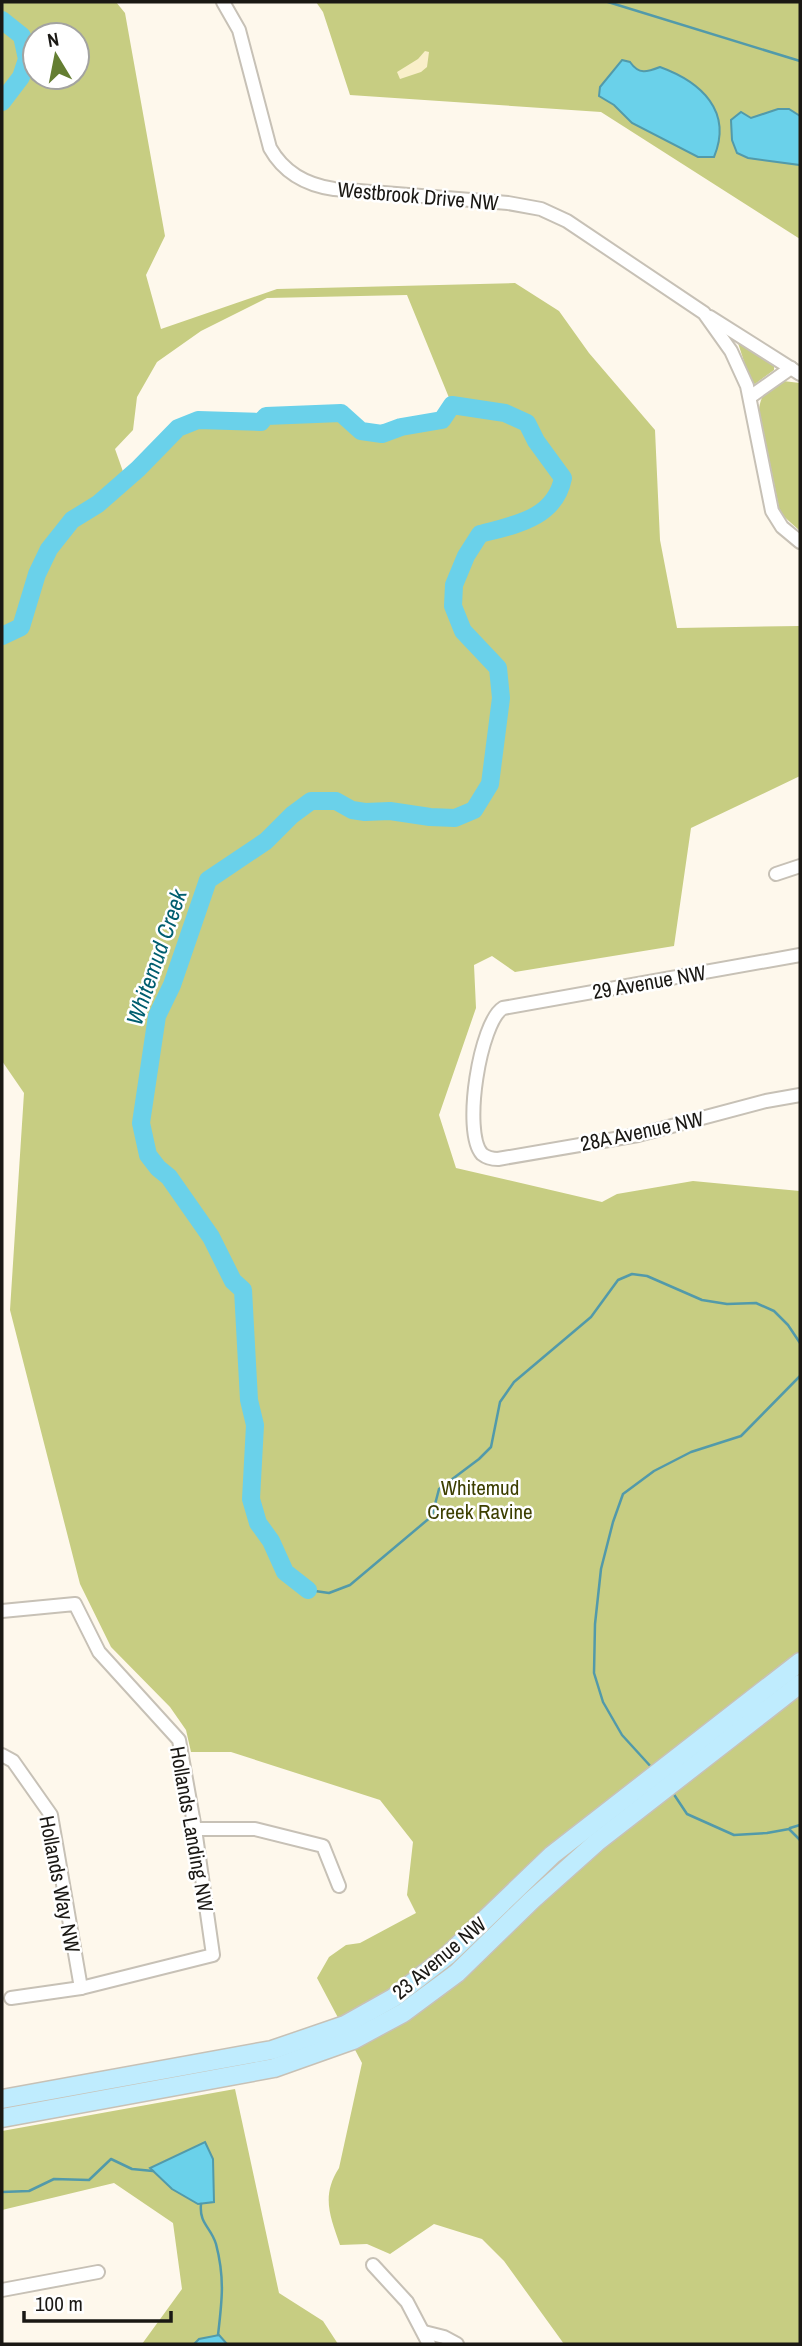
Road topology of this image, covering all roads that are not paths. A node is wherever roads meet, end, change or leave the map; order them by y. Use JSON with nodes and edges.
{"nodes":[{"id":1,"x":223,"y":2,"type":"edge"},
{"id":2,"x":704,"y":313,"type":"junction"},
{"id":3,"x":795,"y":371,"type":"edge"},
{"id":4,"x":750,"y":397,"type":"junction"},
{"id":5,"x":800,"y":542,"type":"edge"},
{"id":6,"x":800,"y":866,"type":"edge"},
{"id":7,"x":776,"y":874,"type":"dead end"},
{"id":8,"x":800,"y":955,"type":"edge"},
{"id":9,"x":800,"y":1094,"type":"edge"},
{"id":10,"x":484,"y":1155,"type":"joint"},
{"id":11,"x":2,"y":1611,"type":"edge"},
{"id":12,"x":800,"y":1662,"type":"edge"},
{"id":13,"x":800,"y":1684,"type":"edge"},
{"id":14,"x":708,"y":1745,"type":"junction"},
{"id":15,"x":2,"y":1755,"type":"edge"},
{"id":16,"x":195,"y":1829,"type":"junction"},
{"id":17,"x":339,"y":1886,"type":"dead end"},
{"id":18,"x":81,"y":1989,"type":"junction"},
{"id":19,"x":11,"y":1998,"type":"dead end"},
{"id":20,"x":2,"y":2099,"type":"edge"},
{"id":21,"x":2,"y":2118,"type":"edge"},
{"id":22,"x":373,"y":2265,"type":"dead end"},
{"id":23,"x":98,"y":2272,"type":"dead end"},
{"id":24,"x":2,"y":2290,"type":"edge"},
{"id":25,"x":424,"y":2332,"type":"junction"},
{"id":26,"x":429,"y":2344,"type":"edge"},
{"id":27,"x":457,"y":2344,"type":"edge"}],
"edges":[{"from":1,"to":2,"type":"street","name":"Westbrook Drive NW"},
{"from":2,"to":3,"type":"street","name":"Westbrook Drive NW"},
{"from":2,"to":4,"type":"street","name":"Westbrook Drive NW"},
{"from":3,"to":4,"type":"street"},
{"from":4,"to":5,"type":"street","name":"Westbrook Drive NW"},
{"from":6,"to":7,"type":"street"},
{"from":8,"to":10,"type":"street","name":"29 Avenue NW"},
{"from":9,"to":10,"type":"street","name":"28A Avenue NW"},
{"from":11,"to":16,"type":"street","name":"Hollands Landing NW"},
{"from":12,"to":14,"type":"main road","name":"23 Avenue NW"},
{"from":13,"to":14,"type":"main road","name":"23 Avenue NW"},
{"from":14,"to":20,"type":"main road","name":"23 Avenue NW"},
{"from":14,"to":21,"type":"main road","name":"23 Avenue NW"},
{"from":15,"to":18,"type":"street","name":"Hollands Way NW"},
{"from":16,"to":17,"type":"street"},
{"from":16,"to":18,"type":"street","name":"Hollands Landing NW"},
{"from":18,"to":19,"type":"street","name":"Hollands Landing NW"},
{"from":22,"to":25,"type":"street"},
{"from":23,"to":24,"type":"street"},
{"from":25,"to":26,"type":"street"},
{"from":25,"to":27,"type":"street"}]}
